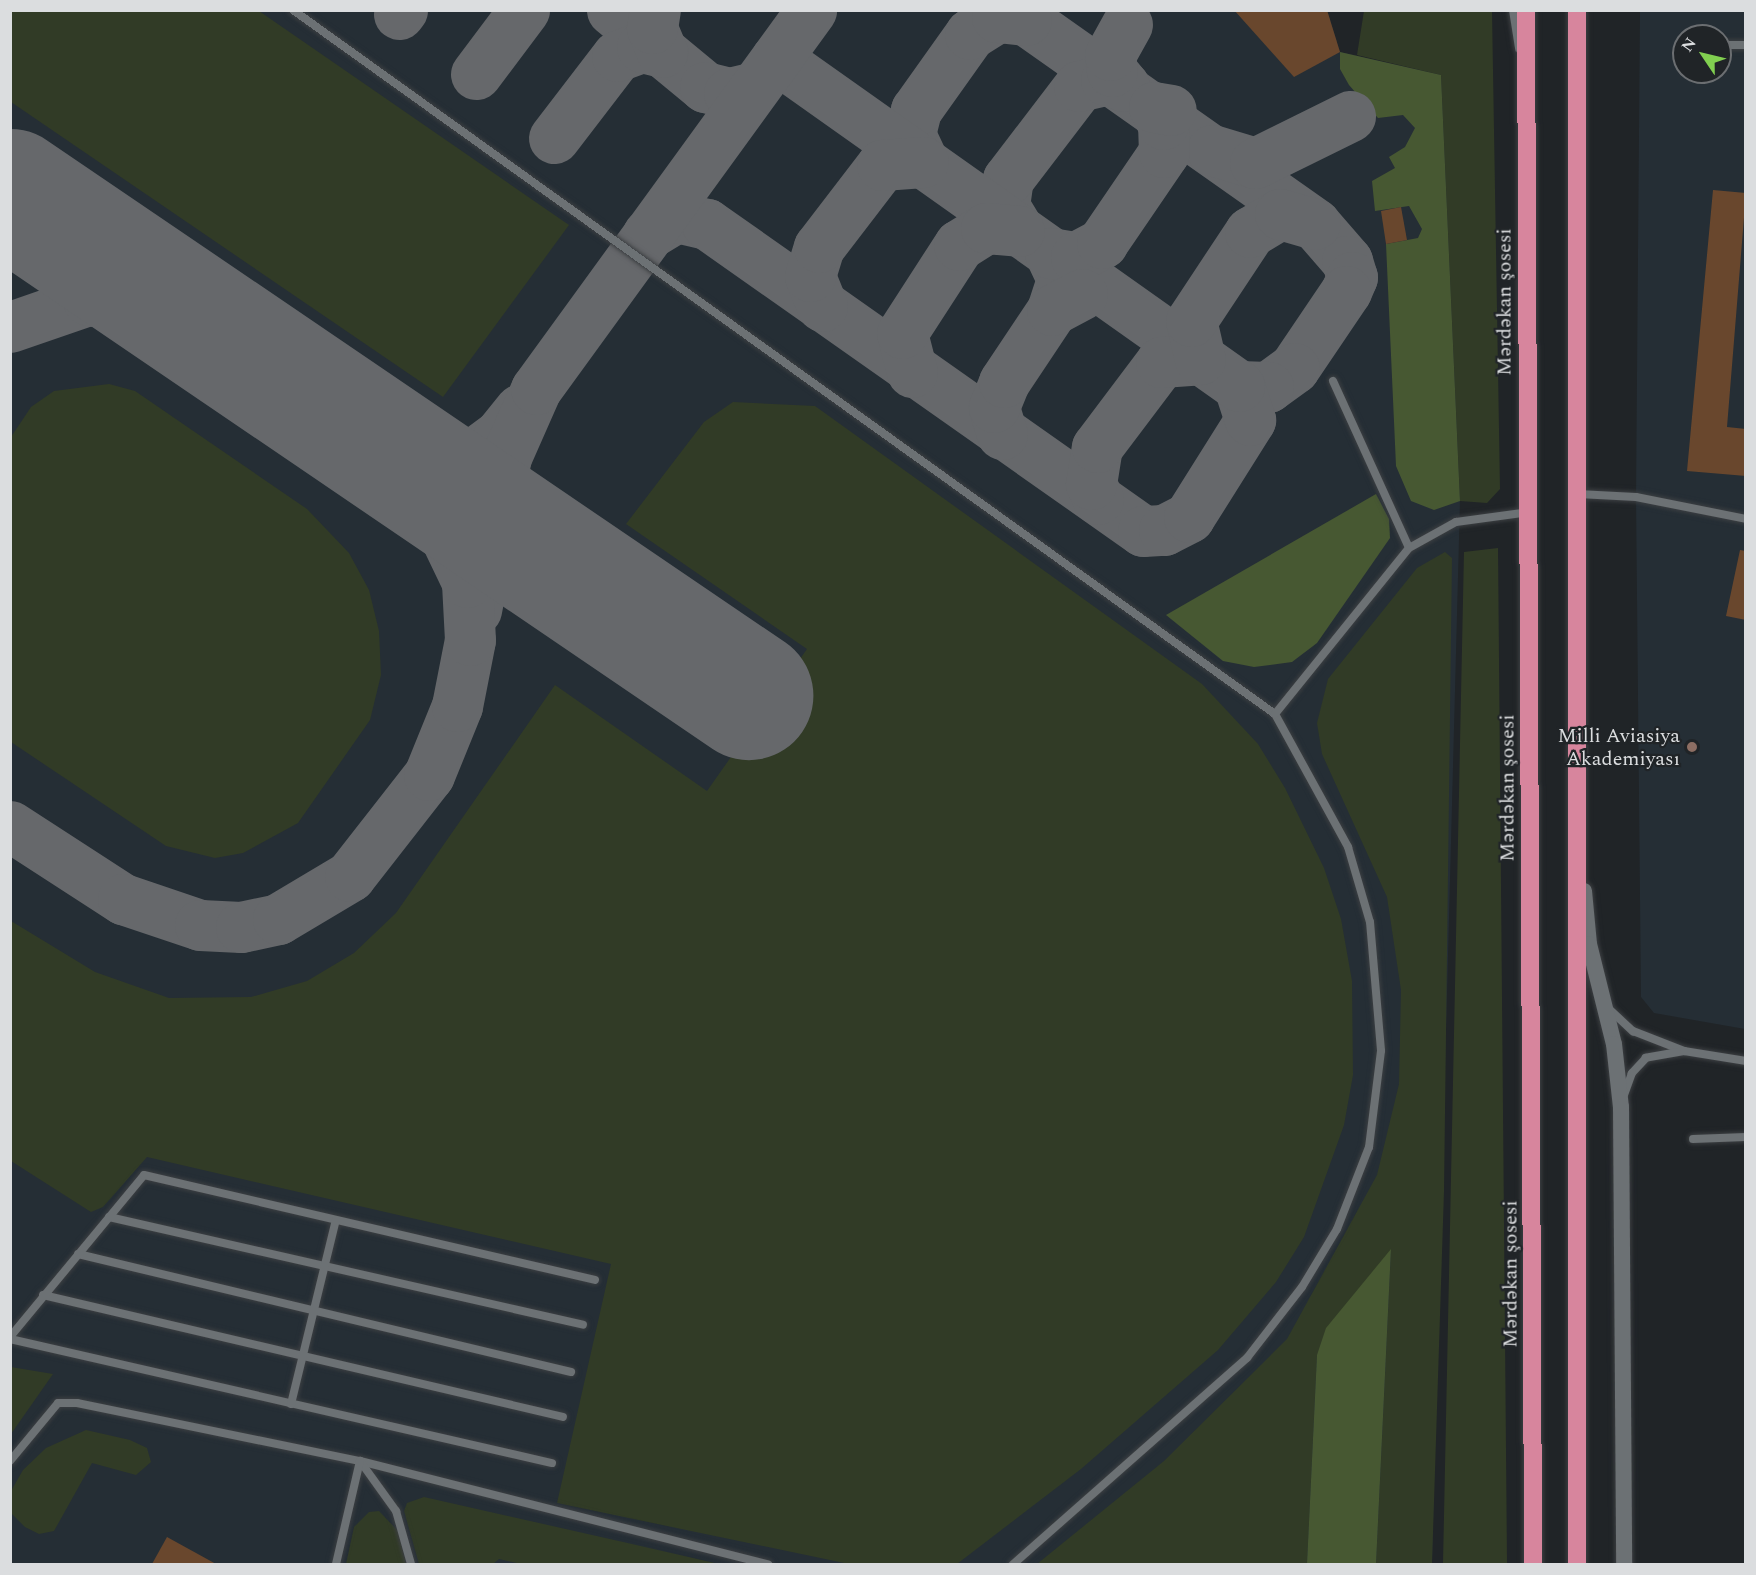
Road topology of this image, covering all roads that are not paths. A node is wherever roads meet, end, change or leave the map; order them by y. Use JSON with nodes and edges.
{"nodes":[{"id":1,"x":294,"y":10,"type":"edge"},
{"id":2,"x":1513,"y":10,"type":"edge"},
{"id":3,"x":1526,"y":10,"type":"edge"},
{"id":4,"x":1576,"y":10,"type":"edge"},
{"id":5,"x":1526,"y":102,"type":"junction"},
{"id":6,"x":1333,"y":381,"type":"dead end"},
{"id":7,"x":1578,"y":494,"type":"junction"},
{"id":8,"x":1530,"y":512,"type":"junction"},
{"id":9,"x":1746,"y":519,"type":"edge"},
{"id":10,"x":1409,"y":548,"type":"junction"},
{"id":11,"x":1275,"y":714,"type":"junction"},
{"id":12,"x":1576,"y":802,"type":"junction"},
{"id":13,"x":1602,"y":997,"type":"junction"},
{"id":14,"x":1684,"y":1051,"type":"junction"},
{"id":15,"x":1746,"y":1061,"type":"edge"},
{"id":16,"x":1622,"y":1107,"type":"junction"},
{"id":17,"x":1746,"y":1137,"type":"edge"},
{"id":18,"x":1693,"y":1139,"type":"dead end"},
{"id":19,"x":109,"y":1217,"type":"junction"},
{"id":20,"x":336,"y":1220,"type":"junction"},
{"id":21,"x":78,"y":1254,"type":"junction"},
{"id":22,"x":324,"y":1266,"type":"junction"},
{"id":23,"x":595,"y":1280,"type":"dead end"},
{"id":24,"x":43,"y":1295,"type":"junction"},
{"id":25,"x":314,"y":1311,"type":"junction"},
{"id":26,"x":583,"y":1325,"type":"dead end"},
{"id":27,"x":10,"y":1338,"type":"edge"},
{"id":28,"x":303,"y":1356,"type":"junction"},
{"id":29,"x":571,"y":1372,"type":"dead end"},
{"id":30,"x":291,"y":1404,"type":"junction"},
{"id":31,"x":563,"y":1417,"type":"dead end"},
{"id":32,"x":10,"y":1461,"type":"edge"},
{"id":33,"x":360,"y":1461,"type":"junction"},
{"id":34,"x":552,"y":1463,"type":"dead end"},
{"id":35,"x":336,"y":1564,"type":"edge"},
{"id":36,"x":411,"y":1564,"type":"edge"},
{"id":37,"x":768,"y":1564,"type":"edge"},
{"id":38,"x":1013,"y":1564,"type":"edge"},
{"id":39,"x":1533,"y":1564,"type":"edge"},
{"id":40,"x":1577,"y":1564,"type":"edge"},
{"id":41,"x":1624,"y":1564,"type":"edge"}],
"edges":[{"from":1,"to":11,"type":"lane"},
{"from":2,"to":5,"type":"lane"},
{"from":3,"to":5,"type":"highway","name":"Mərdəkan şosesi"},
{"from":4,"to":7,"type":"highway"},
{"from":5,"to":8,"type":"highway","name":"Mərdəkan şosesi"},
{"from":6,"to":10,"type":"lane"},
{"from":7,"to":9,"type":"lane"},
{"from":7,"to":12,"type":"highway"},
{"from":8,"to":10,"type":"lane"},
{"from":8,"to":39,"type":"highway","name":"Mərdəkan şosesi"},
{"from":10,"to":11,"type":"lane"},
{"from":11,"to":38,"type":"lane"},
{"from":12,"to":13,"type":"street"},
{"from":12,"to":40,"type":"highway"},
{"from":13,"to":14,"type":"lane"},
{"from":13,"to":16,"type":"street"},
{"from":14,"to":15,"type":"lane"},
{"from":14,"to":16,"type":"lane"},
{"from":16,"to":41,"type":"street"},
{"from":17,"to":18,"type":"lane"},
{"from":19,"to":20,"type":"lane"},
{"from":19,"to":21,"type":"lane"},
{"from":19,"to":22,"type":"lane"},
{"from":20,"to":22,"type":"lane"},
{"from":20,"to":23,"type":"lane"},
{"from":21,"to":24,"type":"lane"},
{"from":21,"to":25,"type":"lane"},
{"from":22,"to":25,"type":"lane"},
{"from":22,"to":26,"type":"lane"},
{"from":24,"to":27,"type":"lane"},
{"from":24,"to":28,"type":"lane"},
{"from":25,"to":28,"type":"lane"},
{"from":25,"to":29,"type":"lane"},
{"from":27,"to":30,"type":"lane"},
{"from":28,"to":30,"type":"lane"},
{"from":28,"to":31,"type":"lane"},
{"from":30,"to":34,"type":"lane"},
{"from":32,"to":33,"type":"lane"},
{"from":33,"to":35,"type":"lane"},
{"from":33,"to":36,"type":"lane"},
{"from":33,"to":37,"type":"lane"}]}
